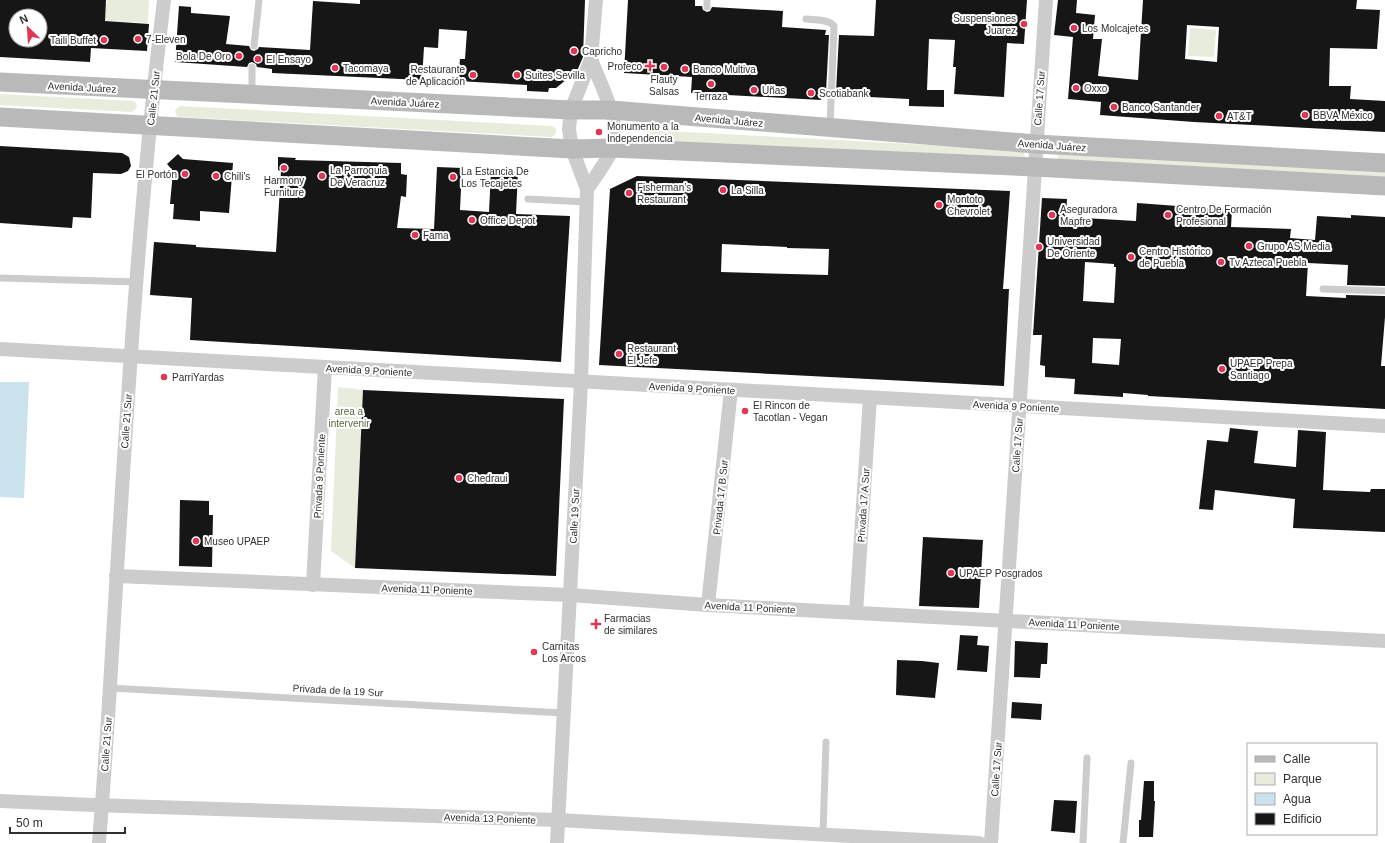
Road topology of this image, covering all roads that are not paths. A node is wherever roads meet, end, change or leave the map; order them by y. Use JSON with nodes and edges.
{"nodes":[{"id":1,"x":164,"y":0,"type":"edge"},
{"id":2,"x":259,"y":0,"type":"edge"},
{"id":3,"x":596,"y":0,"type":"edge"},
{"id":4,"x":1046,"y":0,"type":"edge"},
{"id":5,"x":806,"y":19,"type":"dead end"},
{"id":6,"x":254,"y":46,"type":"dead end"},
{"id":7,"x":591,"y":59,"type":"junction"},
{"id":8,"x":252,"y":67,"type":"dead end"},
{"id":9,"x":0,"y":82,"type":"edge"},
{"id":10,"x":154,"y":90,"type":"junction"},
{"id":11,"x":252,"y":95,"type":"junction"},
{"id":12,"x":571,"y":110,"type":"junction"},
{"id":13,"x":611,"y":110,"type":"junction"},
{"id":14,"x":0,"y":117,"type":"edge"},
{"id":15,"x":150,"y":125,"type":"junction"},
{"id":16,"x":830,"y":128,"type":"junction"},
{"id":17,"x":1036,"y":144,"type":"junction"},
{"id":18,"x":612,"y":148,"type":"junction"},
{"id":19,"x":572,"y":149,"type":"junction"},
{"id":20,"x":1385,"y":163,"type":"edge"},
{"id":21,"x":1035,"y":167,"type":"junction"},
{"id":22,"x":1385,"y":186,"type":"edge"},
{"id":23,"x":587,"y":196,"type":"junction"},
{"id":24,"x":528,"y":199,"type":"dead end"},
{"id":25,"x":0,"y":278,"type":"edge"},
{"id":26,"x":137,"y":282,"type":"junction"},
{"id":27,"x":1324,"y":289,"type":"dead end"},
{"id":28,"x":1385,"y":291,"type":"edge"},
{"id":29,"x":0,"y":349,"type":"edge"},
{"id":30,"x":130,"y":356,"type":"junction"},
{"id":31,"x":325,"y":367,"type":"junction"},
{"id":32,"x":582,"y":382,"type":"junction"},
{"id":33,"x":731,"y":390,"type":"junction"},
{"id":34,"x":870,"y":398,"type":"junction"},
{"id":35,"x":1019,"y":406,"type":"junction"},
{"id":36,"x":1385,"y":426,"type":"edge"},
{"id":37,"x":116,"y":576,"type":"junction"},
{"id":38,"x":313,"y":585,"type":"junction"},
{"id":39,"x":570,"y":595,"type":"junction"},
{"id":40,"x":708,"y":605,"type":"junction"},
{"id":41,"x":856,"y":613,"type":"junction"},
{"id":42,"x":1005,"y":620,"type":"junction"},
{"id":43,"x":1385,"y":641,"type":"edge"},
{"id":44,"x":110,"y":688,"type":"junction"},
{"id":45,"x":564,"y":713,"type":"junction"},
{"id":46,"x":826,"y":742,"type":"dead end"},
{"id":47,"x":1087,"y":758,"type":"dead end"},
{"id":48,"x":1131,"y":763,"type":"dead end"},
{"id":49,"x":0,"y":800,"type":"edge"},
{"id":50,"x":102,"y":806,"type":"junction"},
{"id":51,"x":558,"y":820,"type":"junction"},
{"id":52,"x":823,"y":834,"type":"junction"},
{"id":53,"x":854,"y":840,"type":"edge"},
{"id":54,"x":99,"y":843,"type":"edge"},
{"id":55,"x":557,"y":843,"type":"edge"},
{"id":56,"x":979,"y":843,"type":"edge"},
{"id":57,"x":991,"y":843,"type":"edge"},
{"id":58,"x":1083,"y":843,"type":"edge"},
{"id":59,"x":1123,"y":843,"type":"edge"}],
"edges":[{"from":1,"to":10,"type":"street","name":"Calle 21 Sur"},
{"from":2,"to":6,"type":"lane"},
{"from":3,"to":7,"type":"street","name":"Calle 19 Sur"},
{"from":4,"to":17,"type":"street","name":"Calle 17 Sur"},
{"from":5,"to":16,"type":"lane"},
{"from":7,"to":12,"type":"street","name":"Calle 19 Sur"},
{"from":7,"to":13,"type":"street","name":"Calle 19 Sur"},
{"from":8,"to":11,"type":"lane"},
{"from":9,"to":10,"type":"main road","name":"Avenida Juárez"},
{"from":10,"to":11,"type":"main road","name":"Avenida Juárez"},
{"from":10,"to":15,"type":"street","name":"Calle 21 Sur"},
{"from":11,"to":12,"type":"main road","name":"Avenida Juárez"},
{"from":12,"to":13,"type":"main road","name":"Avenida Juárez"},
{"from":12,"to":19,"type":"street","name":"Calle 19 Sur"},
{"from":13,"to":16,"type":"main road","name":"Avenida Juárez"},
{"from":13,"to":18,"type":"street","name":"Calle 19 Sur"},
{"from":14,"to":15,"type":"main road"},
{"from":15,"to":19,"type":"main road"},
{"from":15,"to":26,"type":"street","name":"Calle 21 Sur"},
{"from":16,"to":17,"type":"main road","name":"Avenida Juárez"},
{"from":17,"to":20,"type":"main road","name":"Avenida Juárez"},
{"from":17,"to":21,"type":"street","name":"Calle 17 Sur"},
{"from":18,"to":19,"type":"main road"},
{"from":18,"to":21,"type":"main road"},
{"from":18,"to":23,"type":"street","name":"Calle 19 Sur"},
{"from":19,"to":23,"type":"street","name":"Calle 19 Sur"},
{"from":21,"to":22,"type":"main road"},
{"from":21,"to":35,"type":"street","name":"Calle 17 Sur"},
{"from":23,"to":24,"type":"lane"},
{"from":23,"to":32,"type":"street","name":"Calle 19 Sur"},
{"from":25,"to":26,"type":"lane"},
{"from":26,"to":30,"type":"street","name":"Calle 21 Sur"},
{"from":27,"to":28,"type":"lane"},
{"from":29,"to":30,"type":"street","name":"Avenida 9 Poniente"},
{"from":30,"to":31,"type":"street","name":"Avenida 9 Poniente"},
{"from":30,"to":37,"type":"street","name":"Calle 21 Sur"},
{"from":31,"to":32,"type":"street","name":"Avenida 9 Poniente"},
{"from":31,"to":38,"type":"street","name":"Privada 9 Poniente"},
{"from":32,"to":33,"type":"street","name":"Avenida 9 Poniente"},
{"from":32,"to":39,"type":"street","name":"Calle 19 Sur"},
{"from":33,"to":34,"type":"street","name":"Avenida 9 Poniente"},
{"from":33,"to":40,"type":"street","name":"Privada 17 B Sur"},
{"from":34,"to":35,"type":"street","name":"Avenida 9 Poniente"},
{"from":34,"to":41,"type":"street","name":"Privada 17 A Sur"},
{"from":35,"to":36,"type":"street","name":"Avenida 9 Poniente"},
{"from":35,"to":42,"type":"street","name":"Calle 17 Sur"},
{"from":37,"to":38,"type":"street","name":"Avenida 11 Poniente"},
{"from":37,"to":44,"type":"street","name":"Calle 21 Sur"},
{"from":38,"to":39,"type":"street","name":"Avenida 11 Poniente"},
{"from":39,"to":40,"type":"street","name":"Avenida 11 Poniente"},
{"from":39,"to":45,"type":"street","name":"Calle 19 Sur"},
{"from":40,"to":41,"type":"street","name":"Avenida 11 Poniente"},
{"from":41,"to":42,"type":"street","name":"Avenida 11 Poniente"},
{"from":42,"to":43,"type":"street","name":"Avenida 11 Poniente"},
{"from":42,"to":57,"type":"street","name":"Calle 17 Sur"},
{"from":44,"to":45,"type":"lane","name":"Privada de la 19 Sur"},
{"from":44,"to":50,"type":"street","name":"Calle 21 Sur"},
{"from":45,"to":51,"type":"street","name":"Calle 19 Sur"},
{"from":46,"to":52,"type":"lane"},
{"from":47,"to":58,"type":"lane"},
{"from":48,"to":59,"type":"lane"},
{"from":49,"to":50,"type":"street","name":"Avenida 13 Poniente"},
{"from":50,"to":51,"type":"street","name":"Avenida 13 Poniente"},
{"from":50,"to":54,"type":"street","name":"Calle 21 Sur"},
{"from":51,"to":52,"type":"street","name":"Avenida 13 Poniente"},
{"from":51,"to":55,"type":"street","name":"Calle 19 Sur"},
{"from":52,"to":53,"type":"street","name":"Avenida 13 Poniente"},
{"from":53,"to":56,"type":"street","name":"Avenida 13 Poniente"}]}
